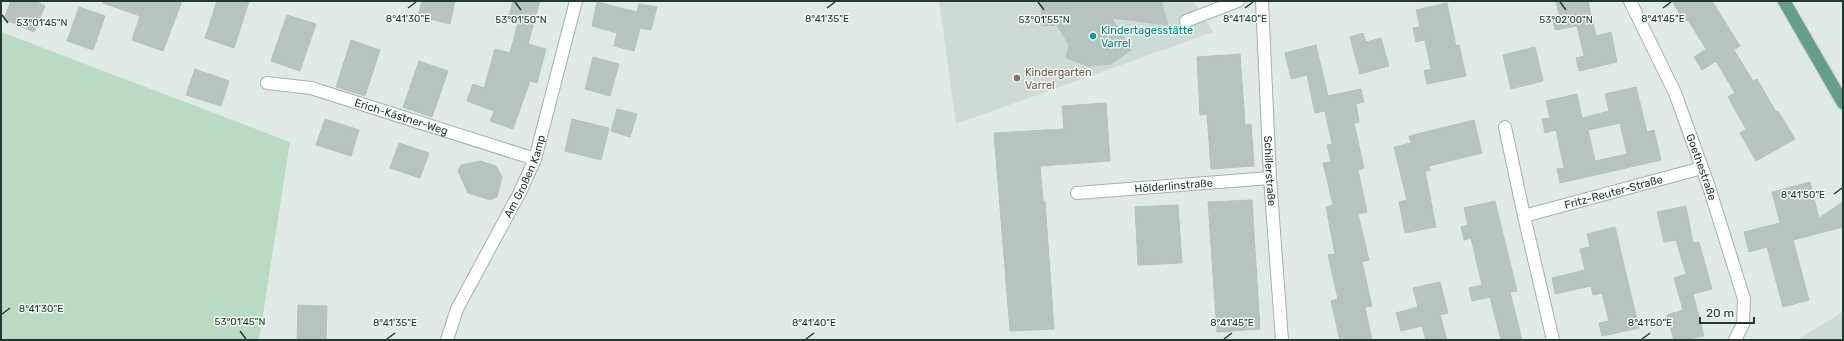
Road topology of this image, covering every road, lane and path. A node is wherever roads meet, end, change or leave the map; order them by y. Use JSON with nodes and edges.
{"nodes":[{"id":1,"x":576,"y":1,"type":"edge"},
{"id":2,"x":1238,"y":1,"type":"edge"},
{"id":3,"x":1262,"y":1,"type":"edge"},
{"id":4,"x":1630,"y":1,"type":"edge"},
{"id":5,"x":1784,"y":1,"type":"edge"},
{"id":6,"x":1186,"y":20,"type":"dead end"},
{"id":7,"x":267,"y":83,"type":"dead end"},
{"id":8,"x":1843,"y":103,"type":"edge"},
{"id":9,"x":1505,"y":127,"type":"dead end"},
{"id":10,"x":534,"y":159,"type":"junction"},
{"id":11,"x":1702,"y":168,"type":"junction"},
{"id":12,"x":1270,"y":178,"type":"junction"},
{"id":13,"x":1077,"y":193,"type":"dead end"},
{"id":14,"x":1524,"y":216,"type":"junction"},
{"id":15,"x":448,"y":340,"type":"edge"},
{"id":16,"x":1282,"y":340,"type":"edge"},
{"id":17,"x":1553,"y":340,"type":"edge"},
{"id":18,"x":1735,"y":340,"type":"edge"}],
"edges":[{"from":1,"to":10,"type":"street","name":"Am Großen Kamp"},
{"from":2,"to":6,"type":"street"},
{"from":3,"to":12,"type":"street","name":"Schillerstraße"},
{"from":4,"to":11,"type":"street","name":"Goethestraße"},
{"from":5,"to":8,"type":"main road"},
{"from":7,"to":10,"type":"street","name":"Erich-Kästner-Weg"},
{"from":9,"to":14,"type":"street"},
{"from":10,"to":15,"type":"street","name":"Am Großen Kamp"},
{"from":11,"to":14,"type":"street","name":"Fritz-Reuter-Straße"},
{"from":11,"to":18,"type":"street","name":"Goethestraße"},
{"from":12,"to":13,"type":"street","name":"Hölderlinstraße"},
{"from":12,"to":16,"type":"street","name":"Schillerstraße"},
{"from":14,"to":17,"type":"street"}]}
